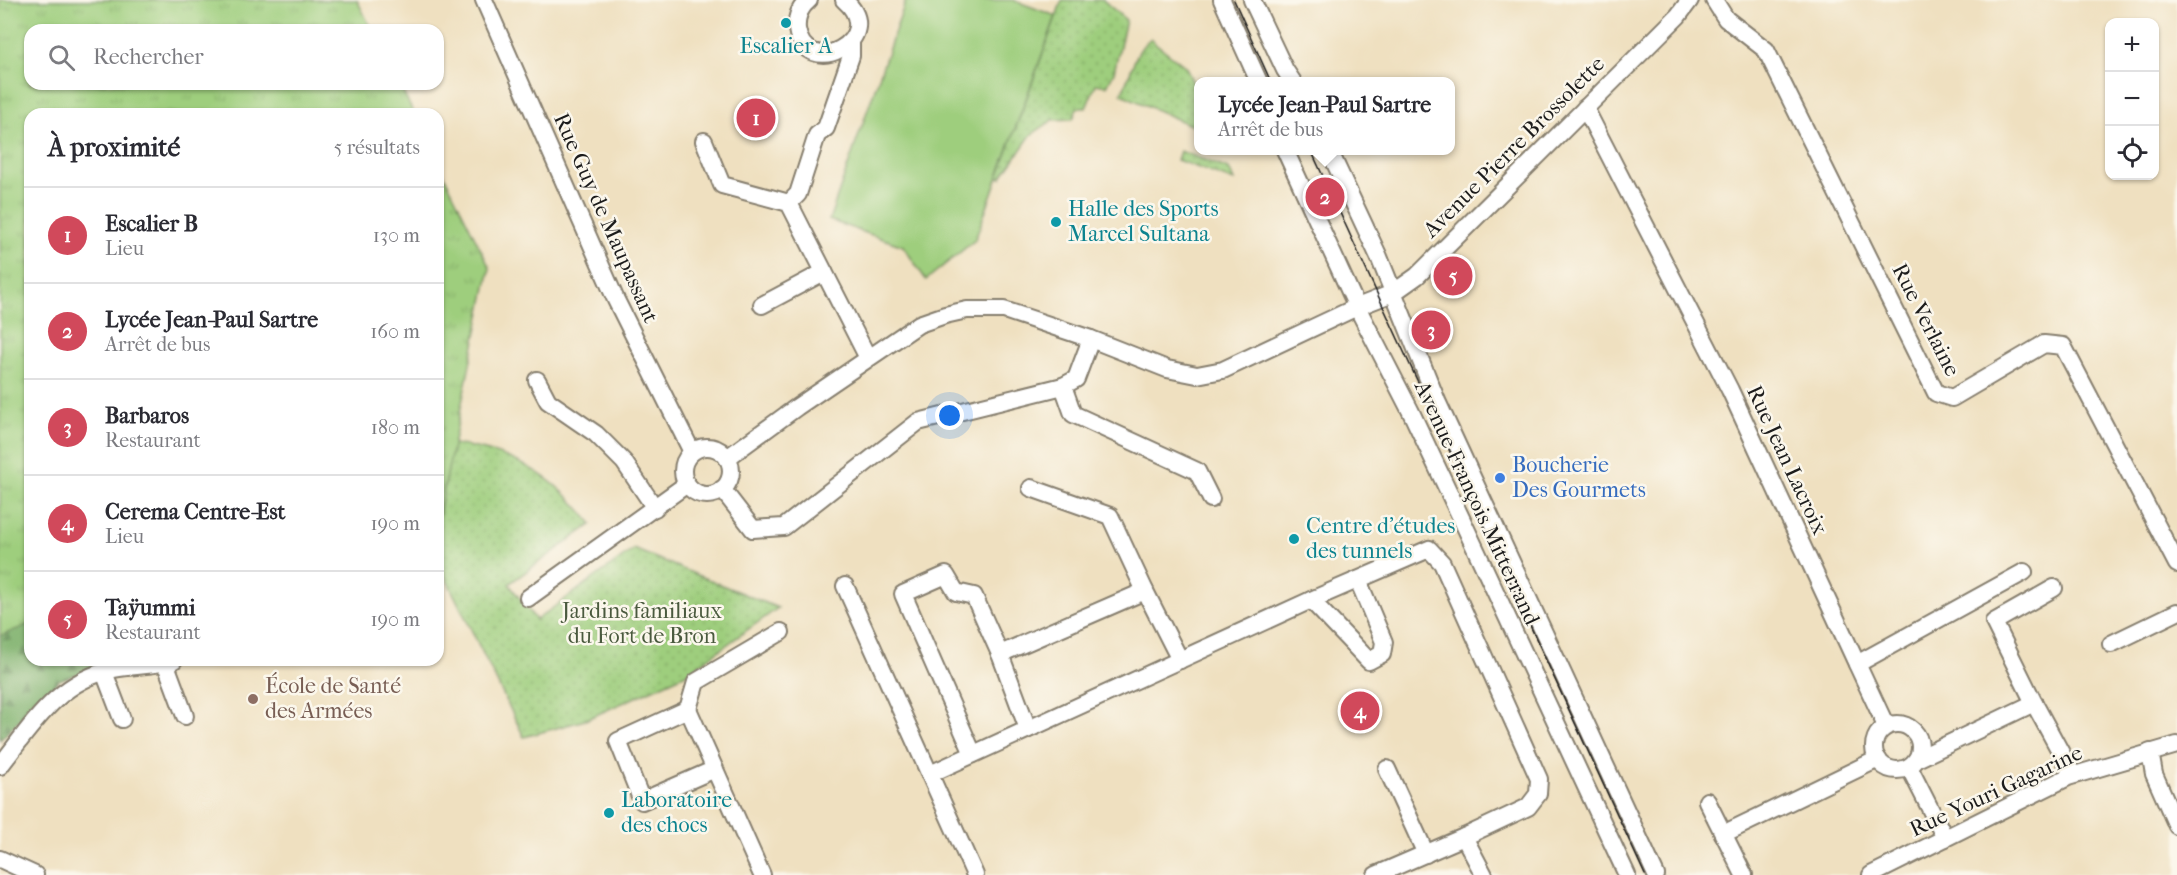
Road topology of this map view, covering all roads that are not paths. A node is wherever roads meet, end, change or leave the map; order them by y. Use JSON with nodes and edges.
{"nodes":[{"id":1,"x":484,"y":0,"type":"edge"},
{"id":2,"x":809,"y":0,"type":"edge"},
{"id":3,"x":844,"y":0,"type":"edge"},
{"id":4,"x":1222,"y":0,"type":"edge"},
{"id":5,"x":1252,"y":0,"type":"edge"},
{"id":6,"x":1690,"y":0,"type":"edge"},
{"id":7,"x":1714,"y":0,"type":"edge"},
{"id":8,"x":857,"y":7,"type":"edge"},
{"id":9,"x":851,"y":42,"type":"junction"},
{"id":10,"x":1257,"y":77,"type":"edge"},
{"id":11,"x":1290,"y":77,"type":"edge"},
{"id":12,"x":1585,"y":108,"type":"junction"},
{"id":13,"x":705,"y":141,"type":"dead end"},
{"id":14,"x":1287,"y":155,"type":"edge"},
{"id":15,"x":1331,"y":155,"type":"edge"},
{"id":16,"x":789,"y":203,"type":"junction"},
{"id":17,"x":824,"y":272,"type":"junction"},
{"id":18,"x":1394,"y":293,"type":"junction"},
{"id":19,"x":762,"y":305,"type":"dead end"},
{"id":20,"x":1357,"y":307,"type":"junction"},
{"id":21,"x":1091,"y":339,"type":"junction"},
{"id":22,"x":868,"y":358,"type":"junction"},
{"id":23,"x":537,"y":380,"type":"dead end"},
{"id":24,"x":1063,"y":386,"type":"junction"},
{"id":25,"x":692,"y":452,"type":"junction"},
{"id":26,"x":728,"y":458,"type":"junction"},
{"id":27,"x":687,"y":484,"type":"junction"},
{"id":28,"x":1031,"y":488,"type":"dead end"},
{"id":29,"x":722,"y":489,"type":"junction"},
{"id":30,"x":1211,"y":499,"type":"dead end"},
{"id":31,"x":655,"y":508,"type":"junction"},
{"id":32,"x":2177,"y":564,"type":"edge"},
{"id":33,"x":2024,"y":572,"type":"dead end"},
{"id":34,"x":1358,"y":580,"type":"junction"},
{"id":35,"x":845,"y":586,"type":"dead end"},
{"id":36,"x":2054,"y":588,"type":"dead end"},
{"id":37,"x":1145,"y":591,"type":"junction"},
{"id":38,"x":528,"y":598,"type":"dead end"},
{"id":39,"x":1311,"y":600,"type":"junction"},
{"id":40,"x":2177,"y":612,"type":"edge"},
{"id":41,"x":781,"y":632,"type":"dead end"},
{"id":42,"x":2111,"y":645,"type":"dead end"},
{"id":43,"x":999,"y":654,"type":"junction"},
{"id":44,"x":1180,"y":660,"type":"junction"},
{"id":45,"x":1857,"y":664,"type":"junction"},
{"id":46,"x":140,"y":666,"type":"edge"},
{"id":47,"x":171,"y":666,"type":"edge"},
{"id":48,"x":104,"y":672,"type":"junction"},
{"id":49,"x":2034,"y":703,"type":"junction"},
{"id":50,"x":688,"y":709,"type":"junction"},
{"id":51,"x":185,"y":716,"type":"dead end"},
{"id":52,"x":122,"y":719,"type":"dead end"},
{"id":53,"x":1886,"y":726,"type":"junction"},
{"id":54,"x":1028,"y":729,"type":"junction"},
{"id":55,"x":2177,"y":745,"type":"edge"},
{"id":56,"x":2150,"y":752,"type":"junction"},
{"id":57,"x":973,"y":754,"type":"junction"},
{"id":58,"x":1878,"y":759,"type":"junction"},
{"id":59,"x":1913,"y":763,"type":"junction"},
{"id":60,"x":0,"y":766,"type":"edge"},
{"id":61,"x":715,"y":769,"type":"junction"},
{"id":62,"x":1387,"y":769,"type":"dead end"},
{"id":63,"x":930,"y":774,"type":"junction"},
{"id":64,"x":2073,"y":775,"type":"junction"},
{"id":65,"x":1707,"y":801,"type":"dead end"},
{"id":66,"x":2177,"y":826,"type":"edge"},
{"id":67,"x":1723,"y":834,"type":"junction"},
{"id":68,"x":1464,"y":837,"type":"junction"},
{"id":69,"x":1945,"y":838,"type":"junction"},
{"id":70,"x":1426,"y":854,"type":"junction"},
{"id":71,"x":0,"y":859,"type":"edge"},
{"id":72,"x":35,"y":875,"type":"edge"},
{"id":73,"x":762,"y":875,"type":"edge"},
{"id":74,"x":975,"y":875,"type":"edge"},
{"id":75,"x":1376,"y":875,"type":"edge"},
{"id":76,"x":1484,"y":875,"type":"edge"},
{"id":77,"x":1627,"y":875,"type":"edge"},
{"id":78,"x":1656,"y":875,"type":"edge"},
{"id":79,"x":1744,"y":875,"type":"edge"},
{"id":80,"x":1871,"y":875,"type":"edge"}],
"edges":[{"from":1,"to":25,"type":"street","name":"Rue Guy de Maupassant"},
{"from":2,"to":9,"type":"street"},
{"from":3,"to":8,"type":"street"},
{"from":4,"to":10,"type":"street"},
{"from":5,"to":11,"type":"street"},
{"from":6,"to":12,"type":"street","name":"Avenue Pierre Brossolette"},
{"from":7,"to":32,"type":"street","name":"Rue Verlaine"},
{"from":8,"to":9,"type":"street"},
{"from":9,"to":16,"type":"street"},
{"from":12,"to":18,"type":"street","name":"Avenue Pierre Brossolette"},
{"from":12,"to":45,"type":"street","name":"Rue Jean Lacroix"},
{"from":13,"to":16,"type":"street"},
{"from":14,"to":20,"type":"street","name":"Avenue François Mitterrand"},
{"from":15,"to":18,"type":"street","name":"Avenue François Mitterrand"},
{"from":16,"to":17,"type":"street"},
{"from":17,"to":19,"type":"street"},
{"from":17,"to":22,"type":"street"},
{"from":18,"to":20,"type":"street","name":"Avenue Pierre Brossolette"},
{"from":18,"to":78,"type":"street","name":"Avenue François Mitterrand"},
{"from":20,"to":21,"type":"street"},
{"from":20,"to":77,"type":"street","name":"Avenue François Mitterrand"},
{"from":21,"to":22,"type":"street"},
{"from":21,"to":24,"type":"street"},
{"from":22,"to":26,"type":"street"},
{"from":23,"to":31,"type":"street"},
{"from":24,"to":29,"type":"street"},
{"from":24,"to":30,"type":"street"},
{"from":25,"to":26,"type":"street"},
{"from":25,"to":27,"type":"street"},
{"from":26,"to":29,"type":"street"},
{"from":27,"to":29,"type":"street"},
{"from":27,"to":31,"type":"street"},
{"from":28,"to":37,"type":"street"},
{"from":31,"to":38,"type":"street"},
{"from":33,"to":45,"type":"street"},
{"from":34,"to":39,"type":"street"},
{"from":34,"to":39,"type":"street"},
{"from":34,"to":68,"type":"street"},
{"from":35,"to":63,"type":"street"},
{"from":36,"to":49,"type":"street"},
{"from":37,"to":43,"type":"street"},
{"from":37,"to":44,"type":"street"},
{"from":39,"to":44,"type":"street"},
{"from":40,"to":42,"type":"street"},
{"from":41,"to":50,"type":"street"},
{"from":43,"to":54,"type":"street"},
{"from":43,"to":57,"type":"street"},
{"from":44,"to":54,"type":"street"},
{"from":45,"to":53,"type":"street","name":"Rue Jean Lacroix"},
{"from":46,"to":48,"type":"street"},
{"from":47,"to":51,"type":"street"},
{"from":48,"to":52,"type":"street"},
{"from":48,"to":60,"type":"street"},
{"from":49,"to":59,"type":"street"},
{"from":49,"to":64,"type":"street"},
{"from":50,"to":61,"type":"street"},
{"from":50,"to":61,"type":"street"},
{"from":53,"to":58,"type":"street"},
{"from":53,"to":59,"type":"street"},
{"from":54,"to":57,"type":"street"},
{"from":55,"to":56,"type":"street","name":"Rue Youri Gagarine"},
{"from":56,"to":64,"type":"street","name":"Rue Youri Gagarine"},
{"from":56,"to":66,"type":"street"},
{"from":57,"to":63,"type":"street"},
{"from":58,"to":59,"type":"street"},
{"from":58,"to":67,"type":"street"},
{"from":59,"to":69,"type":"street"},
{"from":61,"to":73,"type":"street"},
{"from":62,"to":70,"type":"street"},
{"from":63,"to":74,"type":"street"},
{"from":64,"to":69,"type":"street","name":"Rue Youri Gagarine"},
{"from":65,"to":67,"type":"street"},
{"from":67,"to":79,"type":"street"},
{"from":68,"to":70,"type":"street"},
{"from":68,"to":76,"type":"street"},
{"from":69,"to":80,"type":"street","name":"Rue Youri Gagarine"},
{"from":70,"to":75,"type":"street"},
{"from":71,"to":72,"type":"street"}]}
